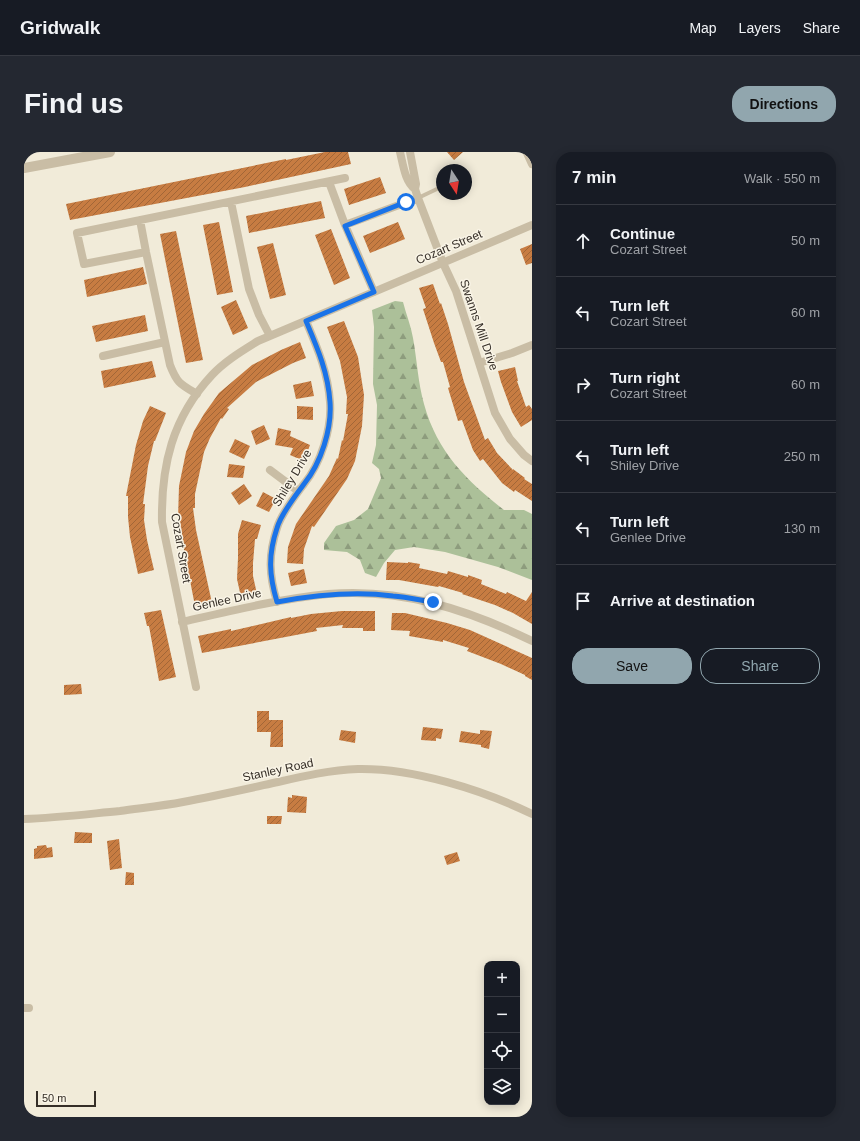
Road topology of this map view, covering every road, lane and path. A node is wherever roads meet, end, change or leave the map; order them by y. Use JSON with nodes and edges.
{"nodes":[{"id":1,"x":110,"y":152,"type":"edge"},
{"id":2,"x":400,"y":152,"type":"edge"},
{"id":3,"x":410,"y":152,"type":"edge"},
{"id":4,"x":527,"y":154,"type":"dead end"},
{"id":5,"x":532,"y":164,"type":"edge"},
{"id":6,"x":24,"y":168,"type":"edge"},
{"id":7,"x":345,"y":178,"type":"dead end"},
{"id":8,"x":330,"y":182,"type":"junction"},
{"id":9,"x":415,"y":189,"type":"junction"},
{"id":10,"x":436,"y":190,"type":"edge"},
{"id":11,"x":418,"y":198,"type":"junction"},
{"id":12,"x":231,"y":202,"type":"junction"},
{"id":13,"x":140,"y":220,"type":"junction"},
{"id":14,"x":532,"y":225,"type":"edge"},
{"id":15,"x":345,"y":226,"type":"junction"},
{"id":16,"x":146,"y":252,"type":"junction"},
{"id":17,"x":443,"y":263,"type":"junction"},
{"id":18,"x":374,"y":292,"type":"junction"},
{"id":19,"x":306,"y":321,"type":"junction"},
{"id":20,"x":270,"y":336,"type":"junction"},
{"id":21,"x":165,"y":342,"type":"junction"},
{"id":22,"x":532,"y":345,"type":"edge"},
{"id":23,"x":103,"y":356,"type":"dead end"},
{"id":24,"x":479,"y":363,"type":"junction"},
{"id":25,"x":197,"y":394,"type":"junction"},
{"id":26,"x":532,"y":461,"type":"edge"},
{"id":27,"x":270,"y":470,"type":"dead end"},
{"id":28,"x":298,"y":492,"type":"junction"},
{"id":29,"x":277,"y":602,"type":"junction"},
{"id":30,"x":182,"y":622,"type":"junction"},
{"id":31,"x":532,"y":641,"type":"edge"},
{"id":32,"x":196,"y":687,"type":"dead end"},
{"id":33,"x":532,"y":814,"type":"edge"},
{"id":34,"x":24,"y":819,"type":"edge"}],
"edges":[{"from":1,"to":6,"type":"street"},
{"from":2,"to":9,"type":"street","name":"Swanns Mill Drive"},
{"from":3,"to":9,"type":"street","name":"Swanns Mill Drive"},
{"from":4,"to":5,"type":"street"},
{"from":7,"to":8,"type":"street"},
{"from":8,"to":12,"type":"street"},
{"from":8,"to":15,"type":"street"},
{"from":9,"to":11,"type":"street","name":"Swanns Mill Drive"},
{"from":10,"to":11,"type":"lane"},
{"from":11,"to":15,"type":"street"},
{"from":11,"to":17,"type":"street","name":"Swanns Mill Drive"},
{"from":12,"to":13,"type":"street"},
{"from":12,"to":20,"type":"street"},
{"from":13,"to":16,"type":"street"},
{"from":13,"to":16,"type":"street"},
{"from":14,"to":17,"type":"street","name":"Cozart Street"},
{"from":15,"to":18,"type":"street"},
{"from":16,"to":21,"type":"street"},
{"from":17,"to":18,"type":"street","name":"Cozart Street"},
{"from":17,"to":24,"type":"street","name":"Swanns Mill Drive"},
{"from":18,"to":19,"type":"street","name":"Cozart Street"},
{"from":19,"to":20,"type":"street","name":"Cozart Street"},
{"from":19,"to":28,"type":"street","name":"Shiley Drive"},
{"from":20,"to":25,"type":"street","name":"Cozart Street"},
{"from":21,"to":23,"type":"street"},
{"from":21,"to":25,"type":"street"},
{"from":22,"to":24,"type":"street"},
{"from":24,"to":26,"type":"street","name":"Swanns Mill Drive"},
{"from":25,"to":30,"type":"street","name":"Cozart Street"},
{"from":27,"to":28,"type":"street"},
{"from":28,"to":29,"type":"street","name":"Shiley Drive"},
{"from":29,"to":30,"type":"street","name":"Genlee Drive"},
{"from":29,"to":31,"type":"street","name":"Genlee Drive"},
{"from":30,"to":32,"type":"street","name":"Cozart Street"},
{"from":33,"to":34,"type":"street","name":"Stanley Road"}]}
